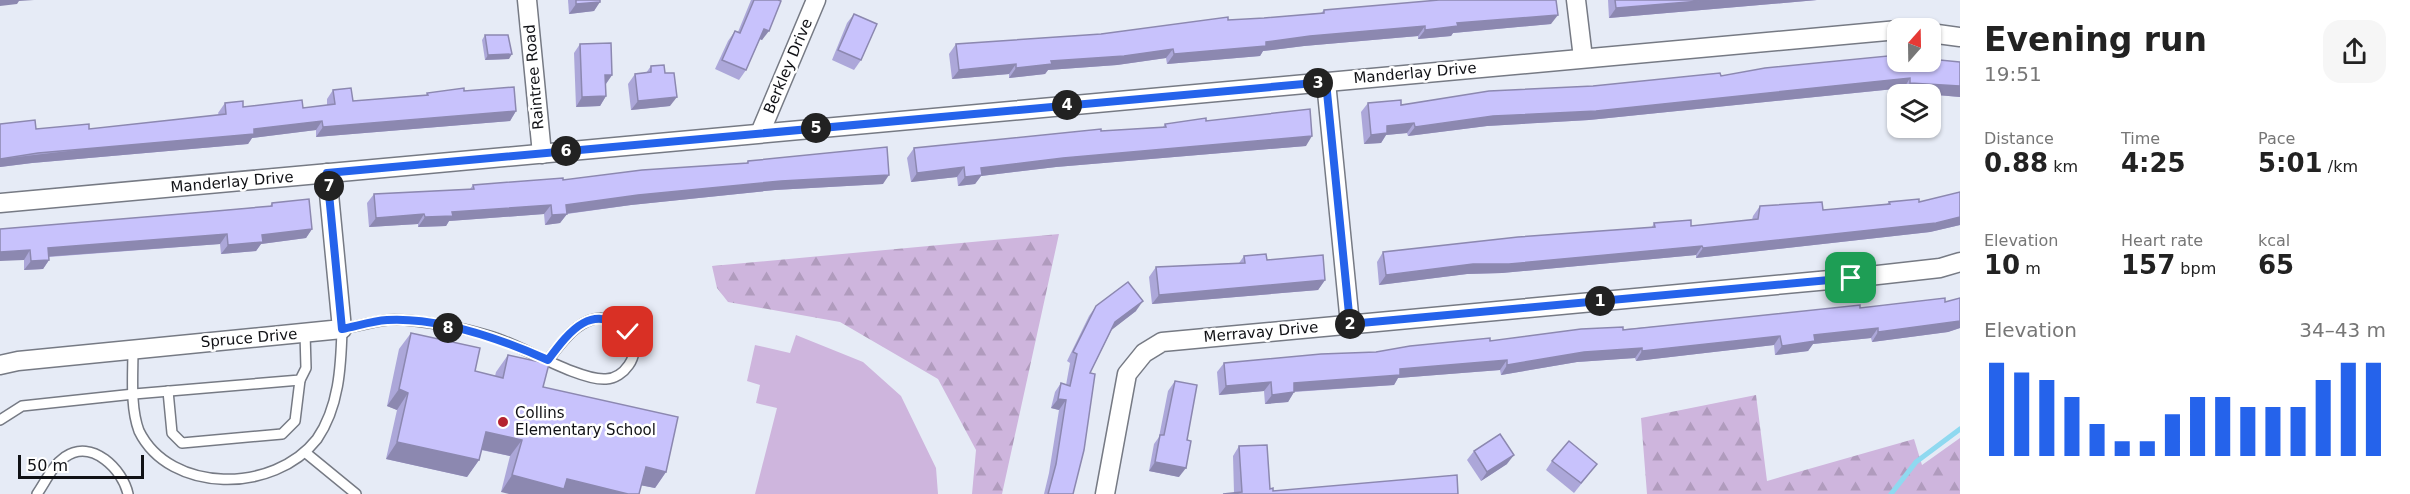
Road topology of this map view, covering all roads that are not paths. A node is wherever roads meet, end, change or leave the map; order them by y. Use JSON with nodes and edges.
{"nodes":[{"id":1,"x":527,"y":0,"type":"edge"},
{"id":2,"x":816,"y":0,"type":"edge"},
{"id":3,"x":1576,"y":0,"type":"edge"},
{"id":4,"x":1887,"y":31,"type":"edge"},
{"id":5,"x":1941,"y":34,"type":"edge"},
{"id":6,"x":1960,"y":37,"type":"edge"},
{"id":7,"x":1582,"y":58,"type":"junction"},
{"id":8,"x":1326,"y":82,"type":"junction"},
{"id":9,"x":760,"y":133,"type":"junction"},
{"id":10,"x":542,"y":154,"type":"junction"},
{"id":11,"x":327,"y":173,"type":"junction"},
{"id":12,"x":0,"y":203,"type":"edge"},
{"id":13,"x":1960,"y":262,"type":"edge"},
{"id":14,"x":1350,"y":324,"type":"junction"},
{"id":15,"x":342,"y":329,"type":"junction"},
{"id":16,"x":305,"y":333,"type":"junction"},
{"id":17,"x":133,"y":349,"type":"junction"},
{"id":18,"x":548,"y":360,"type":"junction"},
{"id":19,"x":0,"y":365,"type":"edge"},
{"id":20,"x":300,"y":380,"type":"junction"},
{"id":21,"x":168,"y":391,"type":"junction"},
{"id":22,"x":134,"y":394,"type":"junction"},
{"id":23,"x":0,"y":420,"type":"edge"},
{"id":24,"x":306,"y":453,"type":"junction"},
{"id":25,"x":215,"y":489,"type":"dead end"},
{"id":26,"x":241,"y":489,"type":"dead end"},
{"id":27,"x":37,"y":494,"type":"edge"},
{"id":28,"x":128,"y":494,"type":"edge"},
{"id":29,"x":356,"y":494,"type":"edge"},
{"id":30,"x":1105,"y":494,"type":"edge"}],
"edges":[{"from":1,"to":10,"type":"street","name":"Raintree Road"},
{"from":2,"to":9,"type":"street","name":"Berkley Drive"},
{"from":3,"to":7,"type":"street"},
{"from":4,"to":7,"type":"street","name":"Manderlay Drive"},
{"from":5,"to":6,"type":"street"},
{"from":7,"to":8,"type":"street","name":"Manderlay Drive"},
{"from":8,"to":9,"type":"street","name":"Manderlay Drive"},
{"from":8,"to":14,"type":"street"},
{"from":9,"to":10,"type":"street","name":"Manderlay Drive"},
{"from":10,"to":11,"type":"street","name":"Manderlay Drive"},
{"from":11,"to":12,"type":"street","name":"Manderlay Drive"},
{"from":11,"to":15,"type":"street"},
{"from":13,"to":14,"type":"street","name":"Merravay Drive"},
{"from":14,"to":30,"type":"street","name":"Merravay Drive"},
{"from":15,"to":16,"type":"street","name":"Spruce Drive"},
{"from":15,"to":18,"type":"lane"},
{"from":15,"to":24,"type":"lane"},
{"from":16,"to":17,"type":"street","name":"Spruce Drive"},
{"from":16,"to":20,"type":"lane"},
{"from":17,"to":19,"type":"street","name":"Spruce Drive"},
{"from":17,"to":22,"type":"lane"},
{"from":18,"to":18,"type":"lane"},
{"from":20,"to":21,"type":"lane"},
{"from":20,"to":21,"type":"lane"},
{"from":21,"to":22,"type":"lane"},
{"from":22,"to":23,"type":"lane"},
{"from":22,"to":25,"type":"lane"},
{"from":24,"to":26,"type":"lane"},
{"from":24,"to":29,"type":"lane"},
{"from":27,"to":28,"type":"lane"}]}
